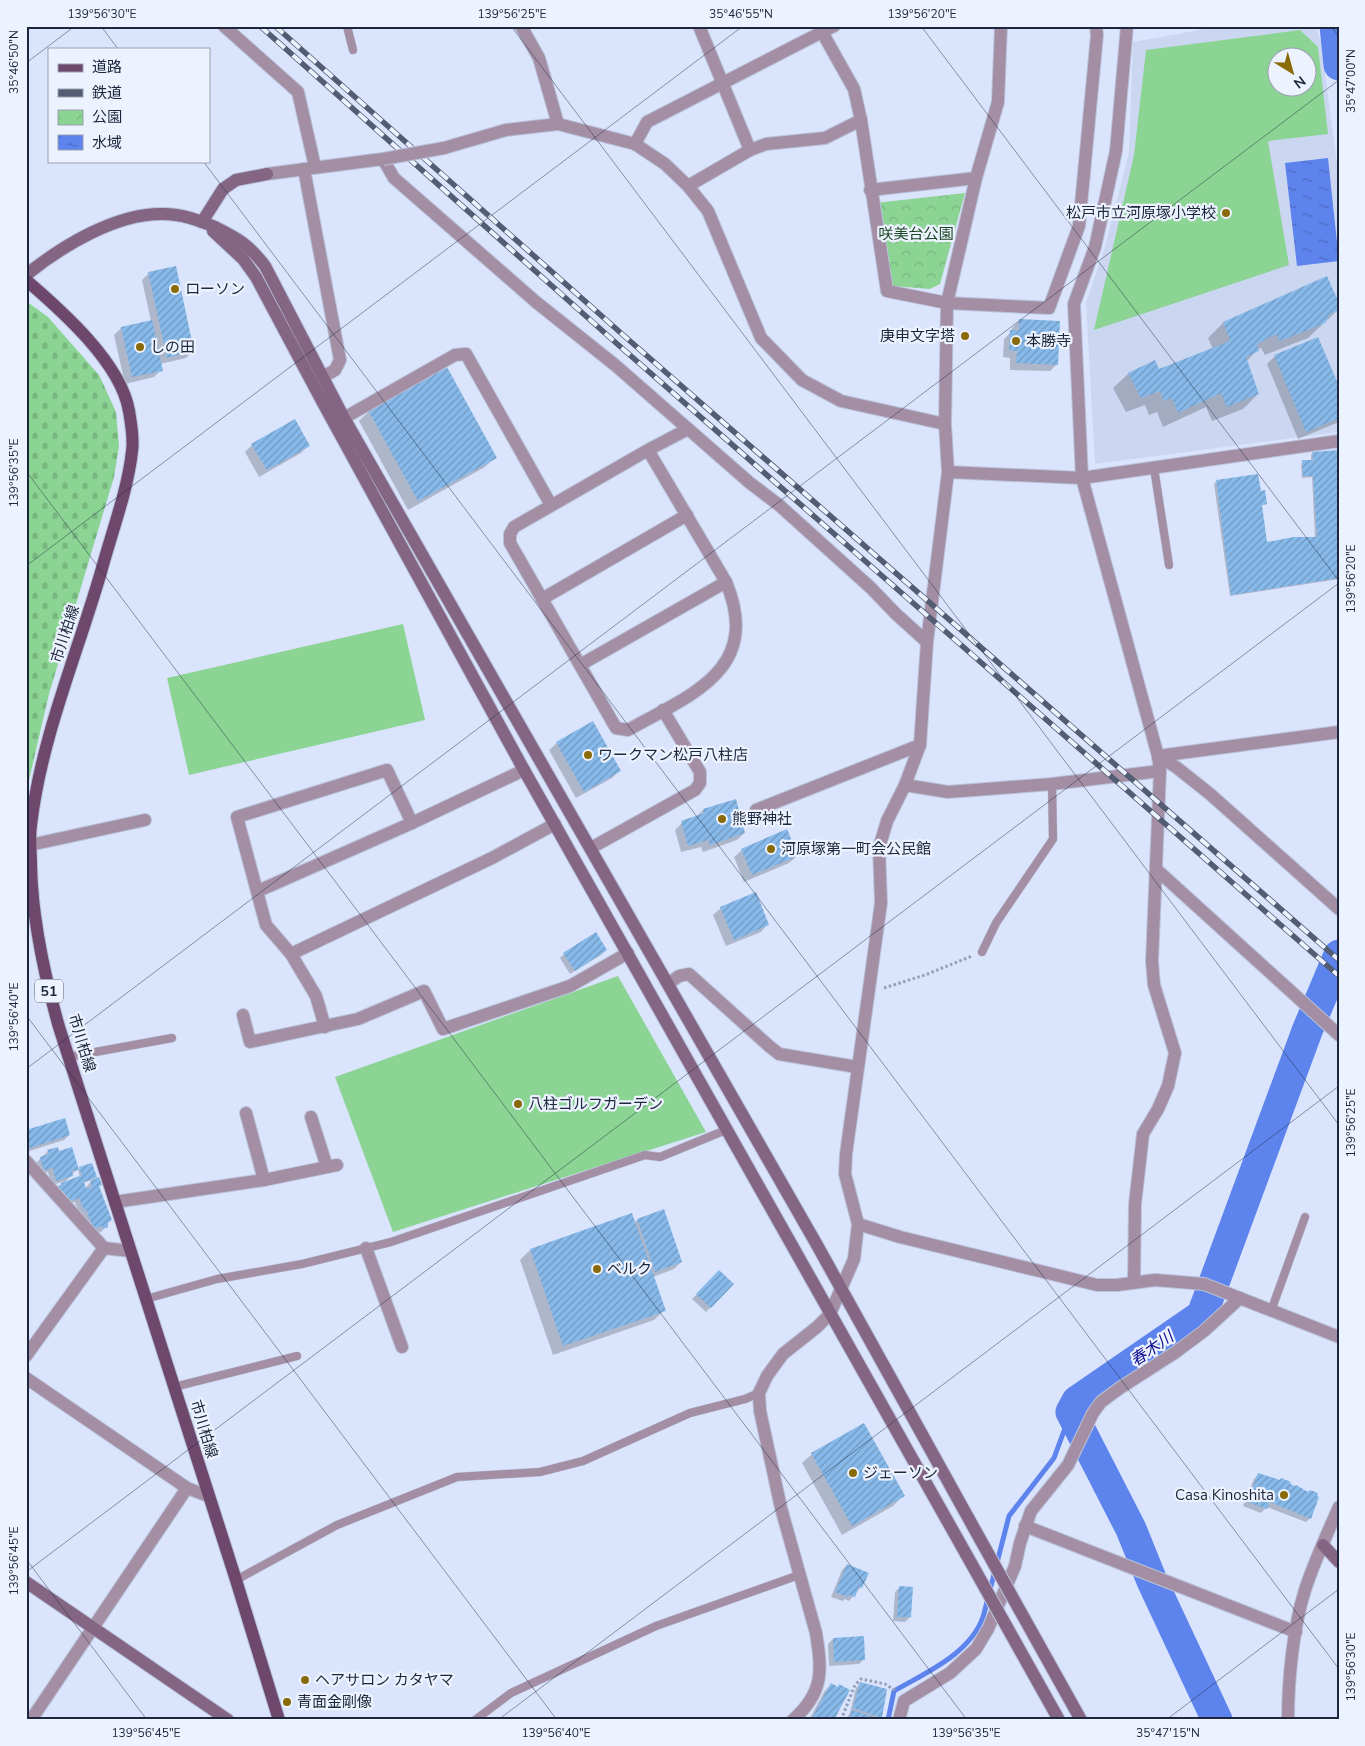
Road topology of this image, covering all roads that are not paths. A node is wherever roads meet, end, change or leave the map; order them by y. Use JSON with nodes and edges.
{"nodes":[{"id":1,"x":224,"y":26,"type":"edge"},
{"id":2,"x":347,"y":26,"type":"edge"},
{"id":3,"x":521,"y":26,"type":"edge"},
{"id":4,"x":699,"y":26,"type":"edge"},
{"id":5,"x":1001,"y":26,"type":"edge"},
{"id":6,"x":1096,"y":26,"type":"edge"},
{"id":7,"x":1127,"y":26,"type":"edge"},
{"id":8,"x":828,"y":29,"type":"edge"},
{"id":9,"x":353,"y":50,"type":"dead end"},
{"id":10,"x":723,"y":83,"type":"junction"},
{"id":11,"x":861,"y":120,"type":"junction"},
{"id":12,"x":558,"y":124,"type":"junction"},
{"id":13,"x":635,"y":144,"type":"junction"},
{"id":14,"x":750,"y":150,"type":"junction"},
{"id":15,"x":383,"y":159,"type":"junction"},
{"id":16,"x":309,"y":168,"type":"junction"},
{"id":17,"x":976,"y":178,"type":"junction"},
{"id":18,"x":688,"y":186,"type":"junction"},
{"id":19,"x":870,"y":190,"type":"junction"},
{"id":20,"x":202,"y":222,"type":"junction"},
{"id":21,"x":26,"y":275,"type":"edge"},
{"id":22,"x":26,"y":280,"type":"edge"},
{"id":23,"x":947,"y":302,"type":"junction"},
{"id":24,"x":323,"y":377,"type":"junction"},
{"id":25,"x":344,"y":418,"type":"junction"},
{"id":26,"x":946,"y":424,"type":"junction"},
{"id":27,"x":688,"y":429,"type":"junction"},
{"id":28,"x":1339,"y":441,"type":"edge"},
{"id":29,"x":648,"y":450,"type":"junction"},
{"id":30,"x":1154,"y":468,"type":"junction"},
{"id":31,"x":948,"y":472,"type":"junction"},
{"id":32,"x":1082,"y":478,"type":"junction"},
{"id":33,"x":551,"y":505,"type":"junction"},
{"id":34,"x":686,"y":516,"type":"junction"},
{"id":35,"x":1169,"y":565,"type":"dead end"},
{"id":36,"x":726,"y":582,"type":"junction"},
{"id":37,"x":542,"y":599,"type":"junction"},
{"id":38,"x":927,"y":642,"type":"junction"},
{"id":39,"x":580,"y":665,"type":"junction"},
{"id":40,"x":663,"y":710,"type":"junction"},
{"id":41,"x":1338,"y":732,"type":"edge"},
{"id":42,"x":920,"y":745,"type":"junction"},
{"id":43,"x":1158,"y":756,"type":"junction"},
{"id":44,"x":524,"y":770,"type":"junction"},
{"id":45,"x":1160,"y":771,"type":"junction"},
{"id":46,"x":1052,"y":784,"type":"junction"},
{"id":47,"x":905,"y":785,"type":"junction"},
{"id":48,"x":756,"y":810,"type":"dead end"},
{"id":49,"x":145,"y":820,"type":"dead end"},
{"id":50,"x":412,"y":823,"type":"junction"},
{"id":51,"x":555,"y":824,"type":"junction"},
{"id":52,"x":29,"y":828,"type":"edge"},
{"id":53,"x":30,"y":845,"type":"junction"},
{"id":54,"x":591,"y":848,"type":"junction"},
{"id":55,"x":1156,"y":870,"type":"junction"},
{"id":56,"x":258,"y":891,"type":"junction"},
{"id":57,"x":1338,"y":908,"type":"edge"},
{"id":58,"x":982,"y":952,"type":"road end"},
{"id":59,"x":628,"y":953,"type":"junction"},
{"id":60,"x":291,"y":954,"type":"junction"},
{"id":61,"x":668,"y":984,"type":"junction"},
{"id":62,"x":242,"y":1015,"type":"dead end"},
{"id":63,"x":325,"y":1026,"type":"junction"},
{"id":64,"x":1339,"y":1035,"type":"edge"},
{"id":65,"x":172,"y":1038,"type":"dead end"},
{"id":66,"x":68,"y":1057,"type":"junction"},
{"id":67,"x":857,"y":1068,"type":"junction"},
{"id":68,"x":246,"y":1113,"type":"dead end"},
{"id":69,"x":311,"y":1117,"type":"dead end"},
{"id":70,"x":726,"y":1130,"type":"junction"},
{"id":71,"x":26,"y":1161,"type":"edge"},
{"id":72,"x":264,"y":1180,"type":"junction"},
{"id":73,"x":115,"y":1202,"type":"junction"},
{"id":74,"x":1305,"y":1217,"type":"dead end"},
{"id":75,"x":858,"y":1224,"type":"junction"},
{"id":76,"x":104,"y":1248,"type":"junction"},
{"id":77,"x":366,"y":1248,"type":"junction"},
{"id":78,"x":130,"y":1251,"type":"junction"},
{"id":79,"x":1134,"y":1282,"type":"junction"},
{"id":80,"x":841,"y":1289,"type":"junction"},
{"id":81,"x":1240,"y":1298,"type":"junction"},
{"id":82,"x":146,"y":1299,"type":"junction"},
{"id":83,"x":1271,"y":1311,"type":"junction"},
{"id":84,"x":830,"y":1314,"type":"junction"},
{"id":85,"x":1339,"y":1337,"type":"edge"},
{"id":86,"x":402,"y":1347,"type":"dead end"},
{"id":87,"x":26,"y":1356,"type":"edge"},
{"id":88,"x":296,"y":1356,"type":"dead end"},
{"id":89,"x":26,"y":1378,"type":"edge"},
{"id":90,"x":174,"y":1387,"type":"junction"},
{"id":91,"x":760,"y":1393,"type":"junction"},
{"id":92,"x":188,"y":1488,"type":"junction"},
{"id":93,"x":208,"y":1496,"type":"junction"},
{"id":94,"x":1339,"y":1507,"type":"edge"},
{"id":95,"x":1025,"y":1526,"type":"junction"},
{"id":96,"x":1323,"y":1545,"type":"junction"},
{"id":97,"x":1339,"y":1562,"type":"edge"},
{"id":98,"x":799,"y":1575,"type":"junction"},
{"id":99,"x":236,"y":1580,"type":"junction"},
{"id":100,"x":26,"y":1582,"type":"edge"},
{"id":101,"x":92,"y":1627,"type":"junction"},
{"id":102,"x":1296,"y":1632,"type":"junction"},
{"id":103,"x":31,"y":1720,"type":"edge"},
{"id":104,"x":228,"y":1720,"type":"edge"},
{"id":105,"x":279,"y":1720,"type":"edge"},
{"id":106,"x":475,"y":1720,"type":"edge"},
{"id":107,"x":792,"y":1720,"type":"edge"},
{"id":108,"x":900,"y":1720,"type":"edge"},
{"id":109,"x":1059,"y":1720,"type":"edge"},
{"id":110,"x":1081,"y":1720,"type":"edge"},
{"id":111,"x":1288,"y":1720,"type":"edge"}],
"edges":[{"from":1,"to":16,"type":"street"},
{"from":2,"to":9,"type":"lane"},
{"from":3,"to":12,"type":"street"},
{"from":4,"to":10,"type":"street"},
{"from":5,"to":17,"type":"street"},
{"from":6,"to":23,"type":"street"},
{"from":7,"to":32,"type":"street"},
{"from":8,"to":10,"type":"street"},
{"from":8,"to":11,"type":"street"},
{"from":10,"to":13,"type":"street"},
{"from":10,"to":14,"type":"street"},
{"from":11,"to":14,"type":"street"},
{"from":11,"to":19,"type":"street"},
{"from":12,"to":13,"type":"street"},
{"from":12,"to":15,"type":"street","bridge":true},
{"from":13,"to":18,"type":"street"},
{"from":14,"to":18,"type":"street"},
{"from":15,"to":16,"type":"street"},
{"from":15,"to":27,"type":"street"},
{"from":16,"to":20,"type":"street"},
{"from":16,"to":24,"type":"street"},
{"from":17,"to":19,"type":"street"},
{"from":17,"to":23,"type":"street"},
{"from":18,"to":26,"type":"street"},
{"from":19,"to":23,"type":"street"},
{"from":20,"to":21,"type":"street"},
{"from":20,"to":24,"type":"street"},
{"from":20,"to":44,"type":"street"},
{"from":22,"to":52,"type":"main road","name":"市川柏線","number":"51"},
{"from":23,"to":26,"type":"street"},
{"from":24,"to":25,"type":"street"},
{"from":25,"to":33,"type":"street"},
{"from":25,"to":54,"type":"street"},
{"from":26,"to":31,"type":"street"},
{"from":27,"to":29,"type":"street"},
{"from":27,"to":38,"type":"street"},
{"from":28,"to":30,"type":"street"},
{"from":29,"to":33,"type":"street"},
{"from":29,"to":34,"type":"street"},
{"from":30,"to":32,"type":"street"},
{"from":30,"to":35,"type":"lane"},
{"from":31,"to":32,"type":"street"},
{"from":31,"to":38,"type":"street"},
{"from":32,"to":43,"type":"street"},
{"from":33,"to":37,"type":"street"},
{"from":34,"to":36,"type":"street"},
{"from":34,"to":37,"type":"street"},
{"from":36,"to":39,"type":"street"},
{"from":36,"to":40,"type":"street"},
{"from":37,"to":39,"type":"street"},
{"from":38,"to":42,"type":"street"},
{"from":39,"to":40,"type":"street"},
{"from":40,"to":54,"type":"street"},
{"from":41,"to":43,"type":"street"},
{"from":42,"to":47,"type":"street"},
{"from":42,"to":48,"type":"street"},
{"from":43,"to":45,"type":"street"},
{"from":43,"to":57,"type":"street"},
{"from":44,"to":50,"type":"street"},
{"from":44,"to":51,"type":"street"},
{"from":45,"to":46,"type":"street"},
{"from":45,"to":55,"type":"street"},
{"from":46,"to":47,"type":"street"},
{"from":46,"to":58,"type":"lane"},
{"from":47,"to":67,"type":"street"},
{"from":49,"to":53,"type":"street"},
{"from":50,"to":56,"type":"street"},
{"from":50,"to":56,"type":"street"},
{"from":51,"to":59,"type":"street"},
{"from":51,"to":60,"type":"street"},
{"from":52,"to":53,"type":"main road","name":"市川柏線","number":"51"},
{"from":53,"to":66,"type":"main road","name":"市川柏線","number":"51"},
{"from":54,"to":61,"type":"street"},
{"from":55,"to":64,"type":"street"},
{"from":55,"to":79,"type":"street"},
{"from":56,"to":60,"type":"street"},
{"from":59,"to":63,"type":"street"},
{"from":59,"to":70,"type":"street"},
{"from":60,"to":63,"type":"street"},
{"from":61,"to":67,"type":"street"},
{"from":61,"to":80,"type":"street"},
{"from":62,"to":63,"type":"street"},
{"from":65,"to":66,"type":"lane"},
{"from":66,"to":73,"type":"main road","name":"市川柏線","number":"51"},
{"from":67,"to":75,"type":"street"},
{"from":68,"to":72,"type":"street"},
{"from":69,"to":72,"type":"street"},
{"from":70,"to":77,"type":"lane"},
{"from":70,"to":84,"type":"street"},
{"from":71,"to":76,"type":"street"},
{"from":72,"to":73,"type":"street"},
{"from":73,"to":78,"type":"main road","name":"市川柏線","number":"51"},
{"from":74,"to":83,"type":"lane"},
{"from":75,"to":79,"type":"street"},
{"from":75,"to":80,"type":"street"},
{"from":76,"to":78,"type":"street"},
{"from":76,"to":87,"type":"street"},
{"from":77,"to":82,"type":"lane"},
{"from":77,"to":86,"type":"street"},
{"from":78,"to":82,"type":"main road","name":"市川柏線","number":"51"},
{"from":79,"to":81,"type":"street"},
{"from":80,"to":84,"type":"street"},
{"from":80,"to":110,"type":"street","bridge":true},
{"from":81,"to":83,"type":"street"},
{"from":81,"to":95,"type":"street"},
{"from":82,"to":90,"type":"main road","name":"市川柏線","number":"51"},
{"from":83,"to":85,"type":"street"},
{"from":84,"to":91,"type":"street"},
{"from":84,"to":109,"type":"street","bridge":true},
{"from":88,"to":90,"type":"lane"},
{"from":89,"to":92,"type":"street"},
{"from":90,"to":93,"type":"main road","name":"市川柏線","number":"51"},
{"from":91,"to":98,"type":"street"},
{"from":91,"to":99,"type":"lane"},
{"from":92,"to":93,"type":"street"},
{"from":92,"to":101,"type":"street"},
{"from":93,"to":99,"type":"main road","name":"市川柏線","number":"51"},
{"from":94,"to":96,"type":"street"},
{"from":95,"to":102,"type":"street"},
{"from":95,"to":108,"type":"street"},
{"from":96,"to":97,"type":"street"},
{"from":96,"to":102,"type":"street"},
{"from":98,"to":106,"type":"lane"},
{"from":98,"to":107,"type":"street"},
{"from":99,"to":105,"type":"main road","name":"市川柏線","number":"51"},
{"from":100,"to":101,"type":"street"},
{"from":101,"to":103,"type":"street"},
{"from":101,"to":104,"type":"street"},
{"from":102,"to":111,"type":"street"}]}
